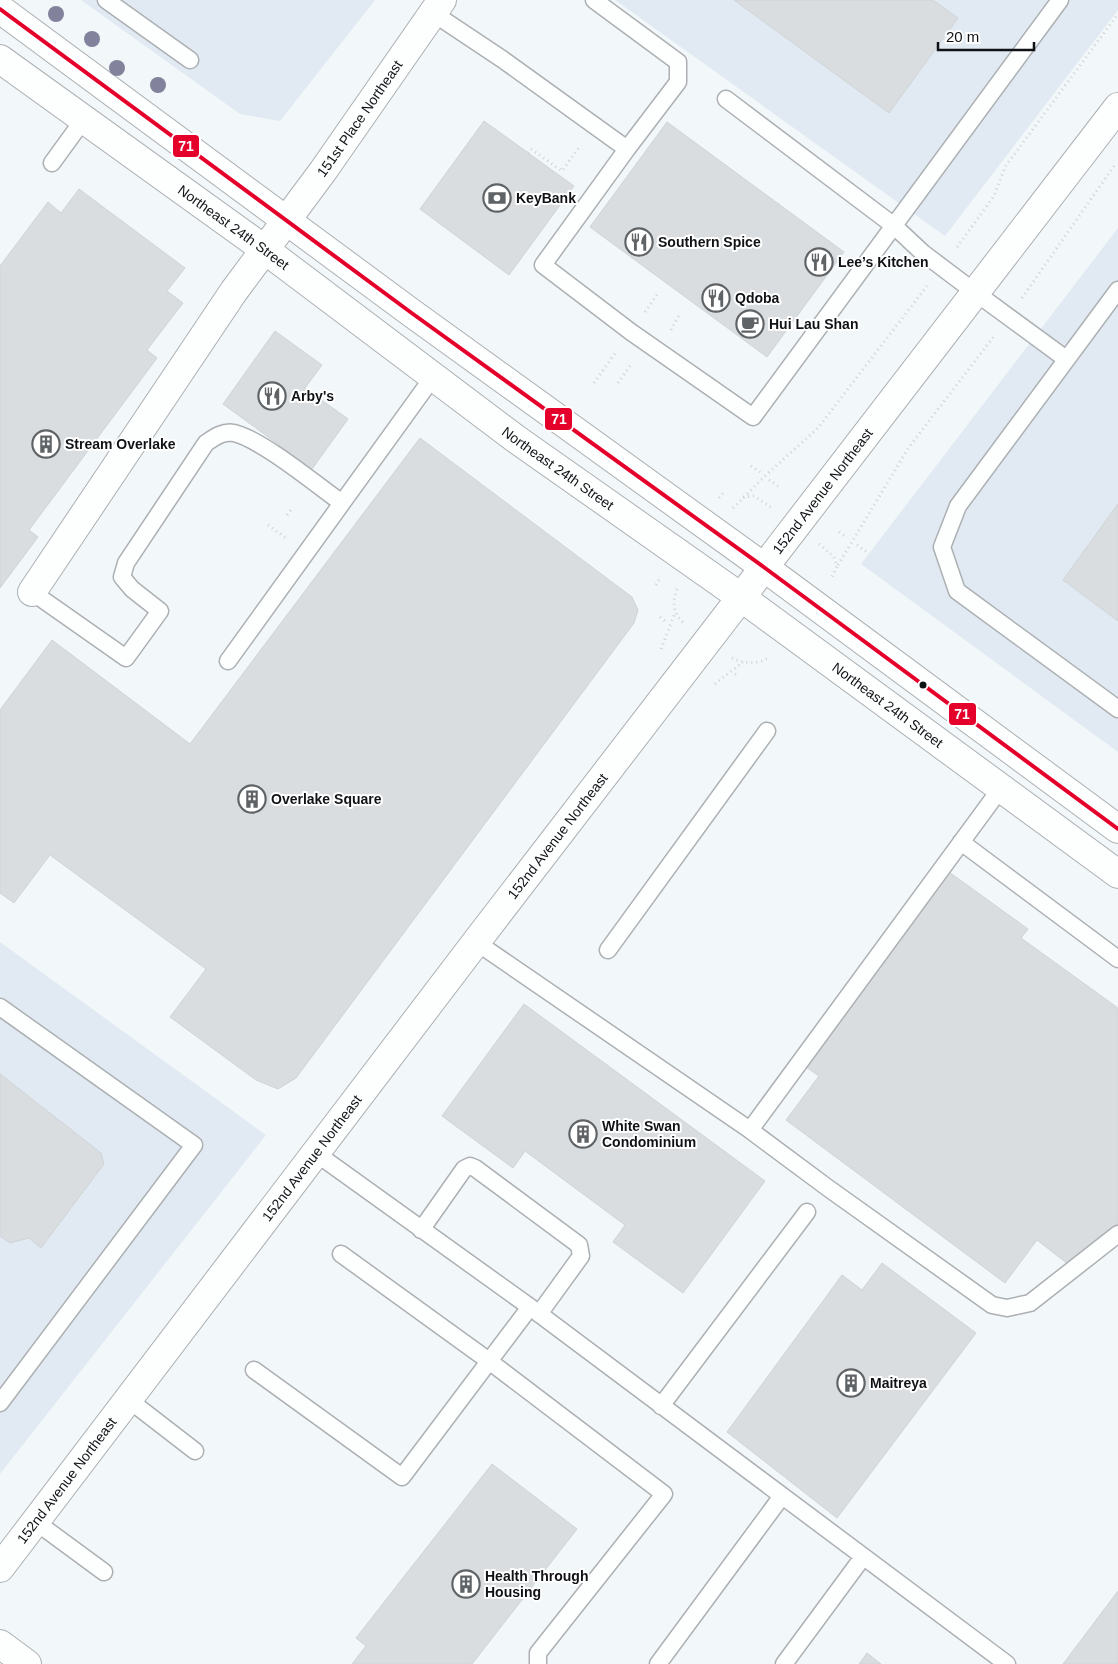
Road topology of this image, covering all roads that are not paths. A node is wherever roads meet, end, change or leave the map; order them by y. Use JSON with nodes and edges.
{"nodes":[{"id":1,"x":106,"y":0,"type":"edge"},
{"id":2,"x":594,"y":0,"type":"edge"},
{"id":3,"x":1055,"y":2,"type":"edge"},
{"id":4,"x":437,"y":6,"type":"edge"},
{"id":5,"x":0,"y":9,"type":"edge"},
{"id":6,"x":0,"y":59,"type":"edge"},
{"id":7,"x":190,"y":60,"type":"dead end"},
{"id":8,"x":726,"y":99,"type":"dead end"},
{"id":9,"x":1118,"y":107,"type":"edge"},
{"id":10,"x":84,"y":119,"type":"junction"},
{"id":11,"x":628,"y":149,"type":"junction"},
{"id":12,"x":52,"y":163,"type":"dead end"},
{"id":13,"x":893,"y":225,"type":"junction"},
{"id":14,"x":275,"y":235,"type":"junction"},
{"id":15,"x":1118,"y":290,"type":"edge"},
{"id":16,"x":976,"y":293,"type":"junction"},
{"id":17,"x":1066,"y":359,"type":"junction"},
{"id":18,"x":434,"y":377,"type":"junction"},
{"id":19,"x":342,"y":503,"type":"junction"},
{"id":20,"x":765,"y":568,"type":"junction"},
{"id":21,"x":32,"y":592,"type":"joint"},
{"id":22,"x":742,"y":598,"type":"junction"},
{"id":23,"x":228,"y":661,"type":"dead end"},
{"id":24,"x":1118,"y":710,"type":"edge"},
{"id":25,"x":767,"y":731,"type":"dead end"},
{"id":26,"x":1000,"y":788,"type":"junction"},
{"id":27,"x":1118,"y":829,"type":"edge"},
{"id":28,"x":1118,"y":835,"type":"edge"},
{"id":29,"x":961,"y":842,"type":"junction"},
{"id":30,"x":1118,"y":874,"type":"edge"},
{"id":31,"x":476,"y":942,"type":"junction"},
{"id":32,"x":608,"y":950,"type":"dead end"},
{"id":33,"x":1118,"y":959,"type":"edge"},
{"id":34,"x":0,"y":1007,"type":"edge"},
{"id":35,"x":750,"y":1130,"type":"junction"},
{"id":36,"x":317,"y":1154,"type":"junction"},
{"id":37,"x":808,"y":1212,"type":"dead end"},
{"id":38,"x":421,"y":1230,"type":"junction"},
{"id":39,"x":1118,"y":1234,"type":"edge"},
{"id":40,"x":341,"y":1254,"type":"dead end"},
{"id":41,"x":534,"y":1310,"type":"junction"},
{"id":42,"x":489,"y":1361,"type":"junction"},
{"id":43,"x":254,"y":1370,"type":"dead end"},
{"id":44,"x":129,"y":1400,"type":"junction"},
{"id":45,"x":0,"y":1403,"type":"edge"},
{"id":46,"x":661,"y":1406,"type":"junction"},
{"id":47,"x":195,"y":1451,"type":"dead end"},
{"id":48,"x":782,"y":1496,"type":"junction"},
{"id":49,"x":36,"y":1522,"type":"junction"},
{"id":50,"x":863,"y":1557,"type":"junction"},
{"id":51,"x":0,"y":1568,"type":"edge"},
{"id":52,"x":104,"y":1572,"type":"dead end"},
{"id":53,"x":0,"y":1644,"type":"edge"},
{"id":54,"x":27,"y":1664,"type":"edge"},
{"id":55,"x":538,"y":1664,"type":"edge"},
{"id":56,"x":658,"y":1664,"type":"edge"},
{"id":57,"x":784,"y":1664,"type":"edge"},
{"id":58,"x":1007,"y":1664,"type":"edge"}],
"edges":[{"from":1,"to":7,"type":"lane"},
{"from":2,"to":11,"type":"lane"},
{"from":3,"to":13,"type":"lane"},
{"from":4,"to":11,"type":"lane"},
{"from":4,"to":14,"type":"main road","name":"151st Place Northeast"},
{"from":5,"to":14,"type":"main road","name":"Northeast 24th Street"},
{"from":6,"to":10,"type":"main road","name":"Northeast 24th Street"},
{"from":8,"to":13,"type":"lane"},
{"from":9,"to":16,"type":"main road","name":"152nd Avenue Northeast"},
{"from":10,"to":12,"type":"lane"},
{"from":10,"to":14,"type":"main road","name":"Northeast 24th Street"},
{"from":11,"to":13,"type":"lane"},
{"from":13,"to":16,"type":"lane"},
{"from":14,"to":18,"type":"main road","name":"Northeast 24th Street"},
{"from":14,"to":20,"type":"main road","name":"Northeast 24th Street"},
{"from":14,"to":21,"type":"main road","name":"151st Place Northeast"},
{"from":15,"to":17,"type":"lane"},
{"from":16,"to":17,"type":"lane"},
{"from":16,"to":20,"type":"main road","name":"152nd Avenue Northeast"},
{"from":17,"to":24,"type":"lane"},
{"from":18,"to":19,"type":"lane"},
{"from":18,"to":22,"type":"main road","name":"Northeast 24th Street"},
{"from":19,"to":21,"type":"lane"},
{"from":19,"to":23,"type":"lane"},
{"from":20,"to":22,"type":"main road","name":"152nd Avenue Northeast"},
{"from":20,"to":27,"type":"main road","name":"Northeast 24th Street"},
{"from":22,"to":26,"type":"main road","name":"Northeast 24th Street"},
{"from":22,"to":31,"type":"main road","name":"152nd Avenue Northeast"},
{"from":25,"to":32,"type":"lane"},
{"from":26,"to":28,"type":"main road"},
{"from":26,"to":29,"type":"lane"},
{"from":26,"to":30,"type":"main road","name":"Northeast 24th Street"},
{"from":29,"to":33,"type":"lane"},
{"from":29,"to":35,"type":"lane"},
{"from":31,"to":35,"type":"lane"},
{"from":31,"to":36,"type":"main road","name":"152nd Avenue Northeast"},
{"from":34,"to":45,"type":"lane"},
{"from":35,"to":39,"type":"lane"},
{"from":36,"to":38,"type":"lane"},
{"from":36,"to":44,"type":"main road","name":"152nd Avenue Northeast"},
{"from":37,"to":46,"type":"lane"},
{"from":38,"to":41,"type":"lane"},
{"from":38,"to":41,"type":"lane"},
{"from":40,"to":42,"type":"lane"},
{"from":41,"to":42,"type":"lane"},
{"from":41,"to":46,"type":"lane"},
{"from":42,"to":43,"type":"lane"},
{"from":42,"to":55,"type":"lane"},
{"from":44,"to":47,"type":"lane"},
{"from":44,"to":49,"type":"main road","name":"152nd Avenue Northeast"},
{"from":46,"to":48,"type":"lane"},
{"from":48,"to":50,"type":"lane"},
{"from":48,"to":56,"type":"lane"},
{"from":49,"to":51,"type":"main road","name":"152nd Avenue Northeast"},
{"from":49,"to":52,"type":"lane"},
{"from":50,"to":57,"type":"lane"},
{"from":50,"to":58,"type":"lane"},
{"from":53,"to":54,"type":"main road"}]}
